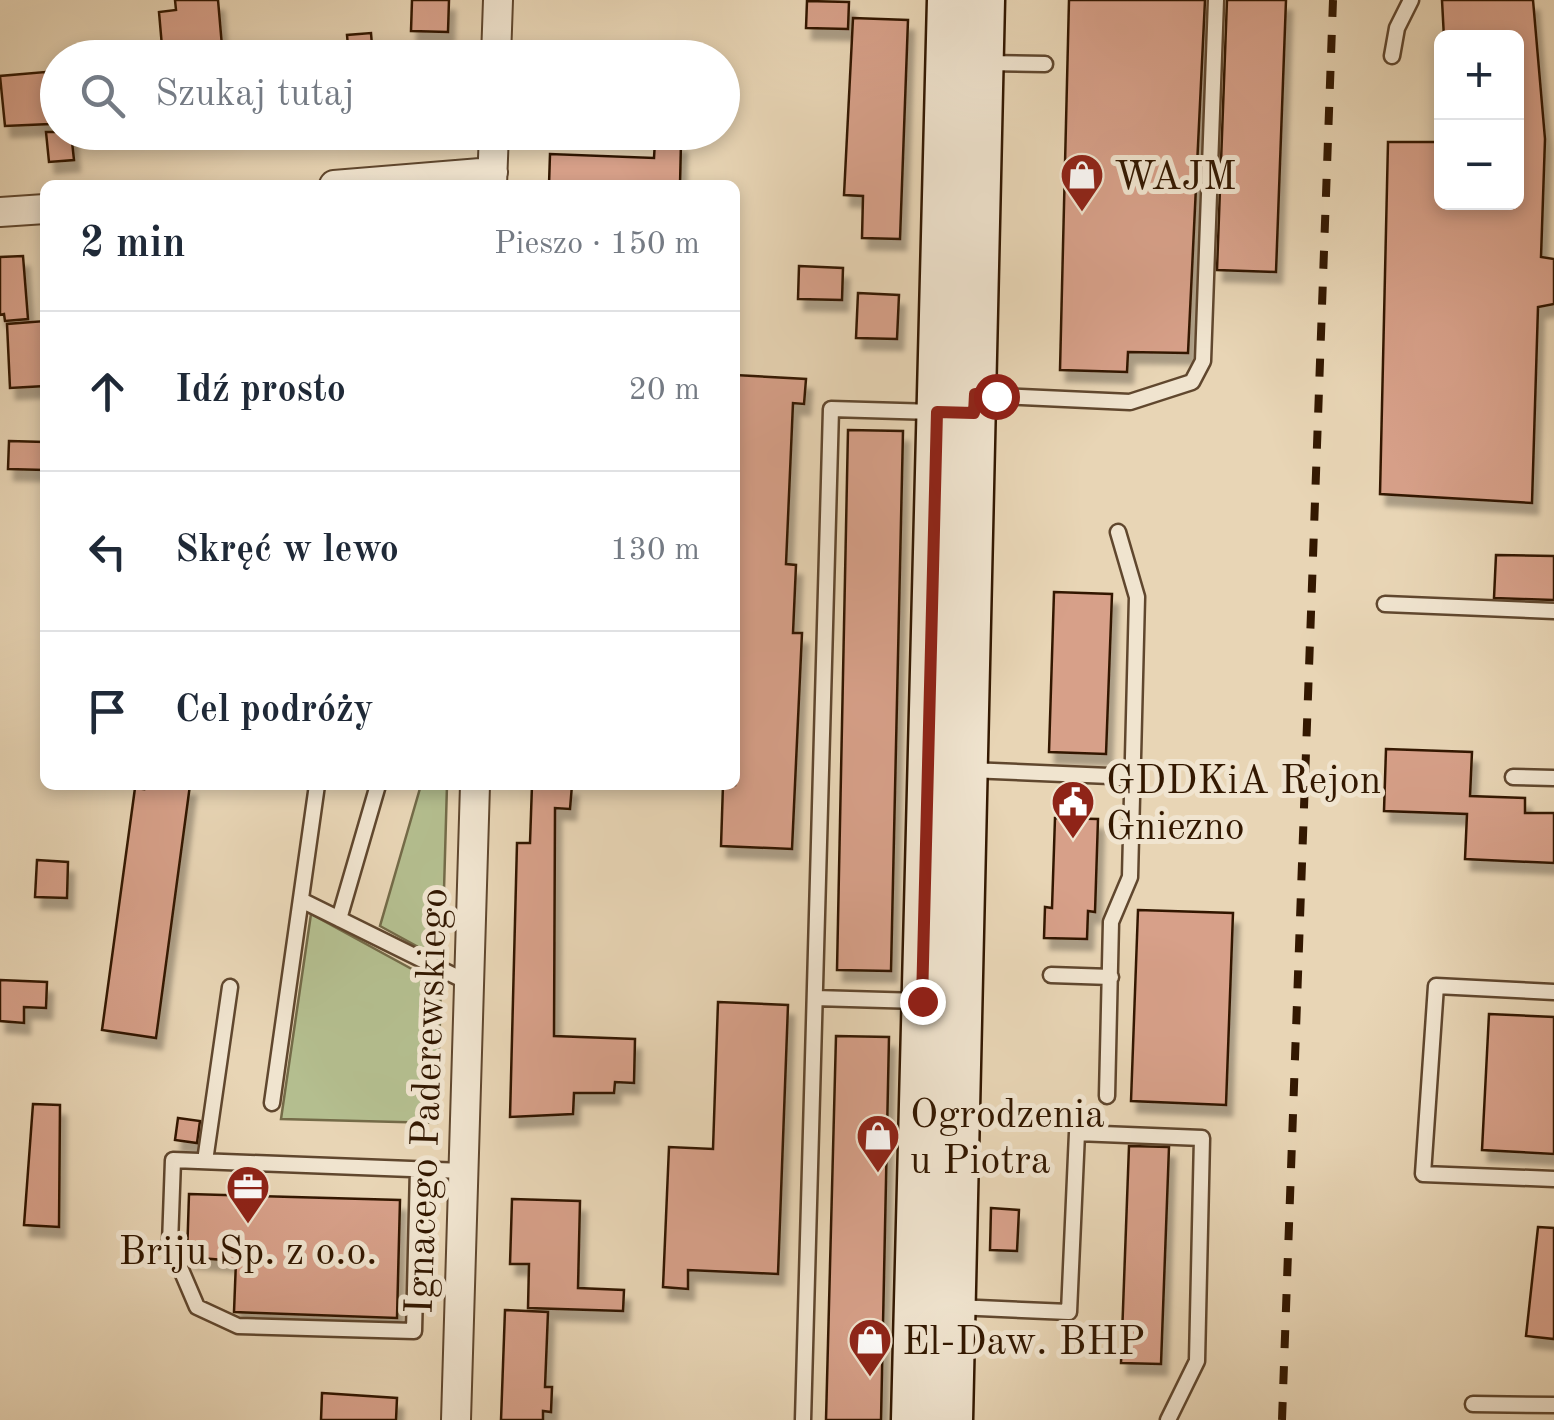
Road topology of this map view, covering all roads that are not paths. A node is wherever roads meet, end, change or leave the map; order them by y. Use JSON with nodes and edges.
{"nodes":[{"id":1,"x":498,"y":0,"type":"edge"},
{"id":2,"x":948,"y":0,"type":"edge"},
{"id":3,"x":984,"y":0,"type":"edge"},
{"id":4,"x":1216,"y":0,"type":"edge"},
{"id":5,"x":1411,"y":0,"type":"edge"},
{"id":6,"x":497,"y":40,"type":"edge"},
{"id":7,"x":1392,"y":56,"type":"dead end"},
{"id":8,"x":983,"y":63,"type":"junction"},
{"id":9,"x":1044,"y":64,"type":"dead end"},
{"id":10,"x":493,"y":150,"type":"edge"},
{"id":11,"x":492,"y":179,"type":"edge"},
{"id":12,"x":466,"y":180,"type":"edge"},
{"id":13,"x":40,"y":208,"type":"edge"},
{"id":14,"x":0,"y":212,"type":"edge"},
{"id":15,"x":962,"y":407,"type":"junction"},
{"id":16,"x":1118,"y":532,"type":"dead end"},
{"id":17,"x":1386,"y":604,"type":"dead end"},
{"id":18,"x":1554,"y":611,"type":"edge"},
{"id":19,"x":947,"y":769,"type":"junction"},
{"id":20,"x":1513,"y":776,"type":"dead end"},
{"id":21,"x":1133,"y":777,"type":"junction"},
{"id":22,"x":1554,"y":778,"type":"edge"},
{"id":23,"x":316,"y":790,"type":"edge"},
{"id":24,"x":377,"y":790,"type":"edge"},
{"id":25,"x":475,"y":790,"type":"edge"},
{"id":26,"x":301,"y":900,"type":"junction"},
{"id":27,"x":338,"y":919,"type":"junction"},
{"id":28,"x":1051,"y":975,"type":"dead end"},
{"id":29,"x":1111,"y":977,"type":"junction"},
{"id":30,"x":469,"y":983,"type":"junction"},
{"id":31,"x":230,"y":987,"type":"dead end"},
{"id":32,"x":1554,"y":992,"type":"edge"},
{"id":33,"x":814,"y":998,"type":"junction"},
{"id":34,"x":942,"y":1001,"type":"junction"},
{"id":35,"x":1106,"y":1096,"type":"dead end"},
{"id":36,"x":272,"y":1103,"type":"dead end"},
{"id":37,"x":204,"y":1162,"type":"junction"},
{"id":38,"x":418,"y":1169,"type":"junction"},
{"id":39,"x":463,"y":1171,"type":"junction"},
{"id":40,"x":1554,"y":1179,"type":"edge"},
{"id":41,"x":935,"y":1306,"type":"junction"},
{"id":42,"x":1473,"y":1404,"type":"dead end"},
{"id":43,"x":1554,"y":1405,"type":"edge"},
{"id":44,"x":456,"y":1420,"type":"edge"},
{"id":45,"x":803,"y":1420,"type":"edge"},
{"id":46,"x":912,"y":1420,"type":"edge"},
{"id":47,"x":952,"y":1420,"type":"edge"},
{"id":48,"x":1168,"y":1420,"type":"edge"}],
"edges":[{"from":1,"to":6,"type":"street"},
{"from":2,"to":15,"type":"street"},
{"from":3,"to":8,"type":"street"},
{"from":4,"to":15,"type":"lane"},
{"from":5,"to":7,"type":"lane"},
{"from":8,"to":9,"type":"lane"},
{"from":8,"to":15,"type":"street"},
{"from":10,"to":11,"type":"street"},
{"from":11,"to":12,"type":"street"},
{"from":13,"to":14,"type":"street"},
{"from":15,"to":19,"type":"street"},
{"from":15,"to":33,"type":"lane"},
{"from":16,"to":21,"type":"lane"},
{"from":17,"to":18,"type":"lane"},
{"from":19,"to":21,"type":"lane"},
{"from":19,"to":34,"type":"street"},
{"from":20,"to":22,"type":"lane"},
{"from":21,"to":29,"type":"lane"},
{"from":23,"to":26,"type":"lane"},
{"from":24,"to":27,"type":"lane"},
{"from":25,"to":30,"type":"street","name":"Ignacego Paderewskiego"},
{"from":26,"to":27,"type":"lane"},
{"from":26,"to":36,"type":"lane"},
{"from":27,"to":30,"type":"lane"},
{"from":28,"to":29,"type":"lane"},
{"from":29,"to":35,"type":"lane"},
{"from":30,"to":39,"type":"street","name":"Ignacego Paderewskiego"},
{"from":31,"to":37,"type":"lane"},
{"from":32,"to":40,"type":"lane"},
{"from":33,"to":34,"type":"lane"},
{"from":33,"to":45,"type":"lane"},
{"from":34,"to":41,"type":"street"},
{"from":37,"to":38,"type":"lane"},
{"from":37,"to":38,"type":"lane"},
{"from":38,"to":39,"type":"lane"},
{"from":39,"to":44,"type":"street","name":"Ignacego Paderewskiego"},
{"from":41,"to":46,"type":"street"},
{"from":41,"to":47,"type":"street"},
{"from":41,"to":48,"type":"lane"},
{"from":42,"to":43,"type":"lane"}]}
